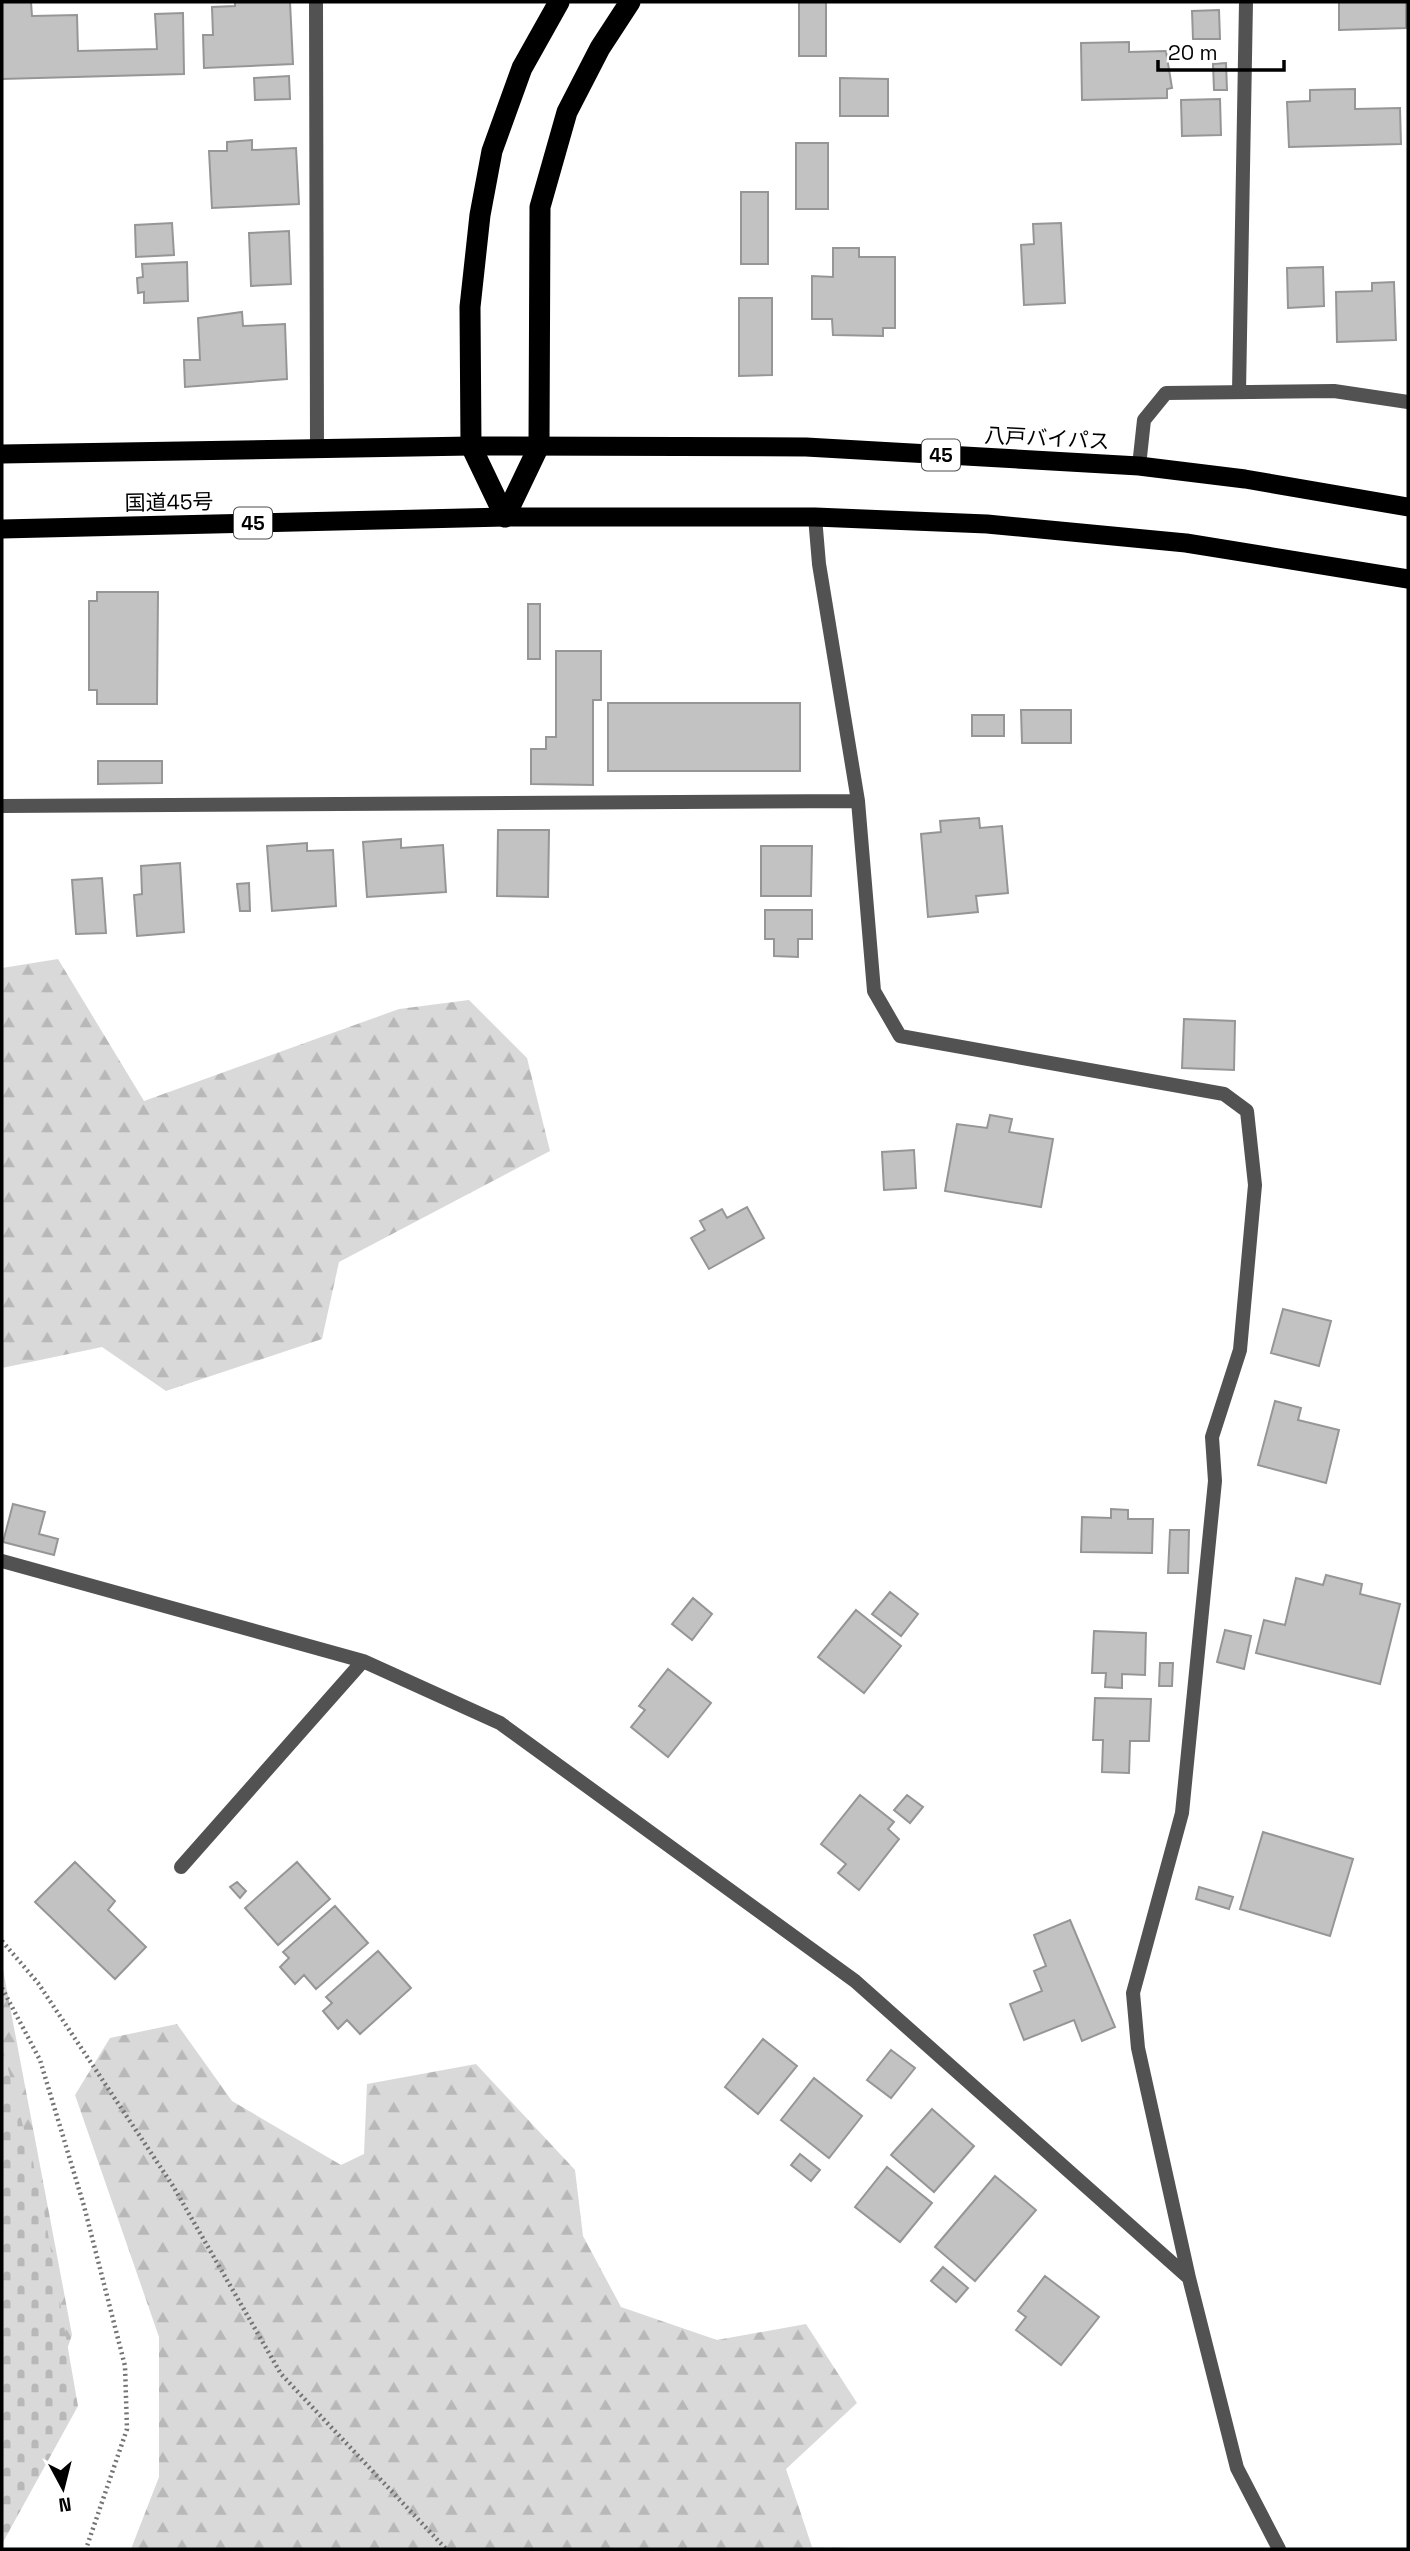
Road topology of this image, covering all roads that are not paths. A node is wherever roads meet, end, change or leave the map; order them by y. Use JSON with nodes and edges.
{"nodes":[{"id":1,"x":316,"y":2,"type":"edge"},
{"id":2,"x":559,"y":2,"type":"edge"},
{"id":3,"x":631,"y":2,"type":"edge"},
{"id":4,"x":1246,"y":2,"type":"edge"},
{"id":5,"x":1239,"y":392,"type":"junction"},
{"id":6,"x":1408,"y":402,"type":"edge"},
{"id":7,"x":471,"y":446,"type":"junction"},
{"id":8,"x":539,"y":446,"type":"junction"},
{"id":9,"x":317,"y":448,"type":"junction"},
{"id":10,"x":2,"y":454,"type":"edge"},
{"id":11,"x":1139,"y":466,"type":"junction"},
{"id":12,"x":1408,"y":507,"type":"edge"},
{"id":13,"x":505,"y":517,"type":"junction"},
{"id":14,"x":815,"y":517,"type":"junction"},
{"id":15,"x":2,"y":529,"type":"edge"},
{"id":16,"x":1408,"y":579,"type":"edge"},
{"id":17,"x":858,"y":801,"type":"junction"},
{"id":18,"x":2,"y":806,"type":"edge"},
{"id":19,"x":2,"y":1561,"type":"edge"},
{"id":20,"x":363,"y":1661,"type":"junction"},
{"id":21,"x":181,"y":1867,"type":"dead end"},
{"id":22,"x":1189,"y":2278,"type":"junction"},
{"id":23,"x":1279,"y":2549,"type":"edge"}],
"edges":[{"from":1,"to":9,"type":"street"},
{"from":2,"to":7,"type":"highway"},
{"from":3,"to":8,"type":"highway"},
{"from":4,"to":5,"type":"street"},
{"from":5,"to":6,"type":"street"},
{"from":5,"to":11,"type":"street"},
{"from":7,"to":8,"type":"highway","name":"八戸バイパス","number":"45"},
{"from":7,"to":9,"type":"highway","number":"45"},
{"from":7,"to":13,"type":"highway"},
{"from":8,"to":11,"type":"highway","name":"八戸バイパス","number":"45"},
{"from":8,"to":13,"type":"highway"},
{"from":9,"to":10,"type":"highway","number":"45"},
{"from":11,"to":12,"type":"highway","name":"八戸バイパス","number":"45"},
{"from":13,"to":14,"type":"highway","number":"45"},
{"from":13,"to":15,"type":"highway","name":"国道45号","number":"45"},
{"from":14,"to":16,"type":"highway","number":"45"},
{"from":14,"to":17,"type":"street"},
{"from":17,"to":18,"type":"street"},
{"from":17,"to":22,"type":"street"},
{"from":19,"to":20,"type":"street"},
{"from":20,"to":21,"type":"street"},
{"from":20,"to":22,"type":"street"},
{"from":22,"to":23,"type":"street"}]}
